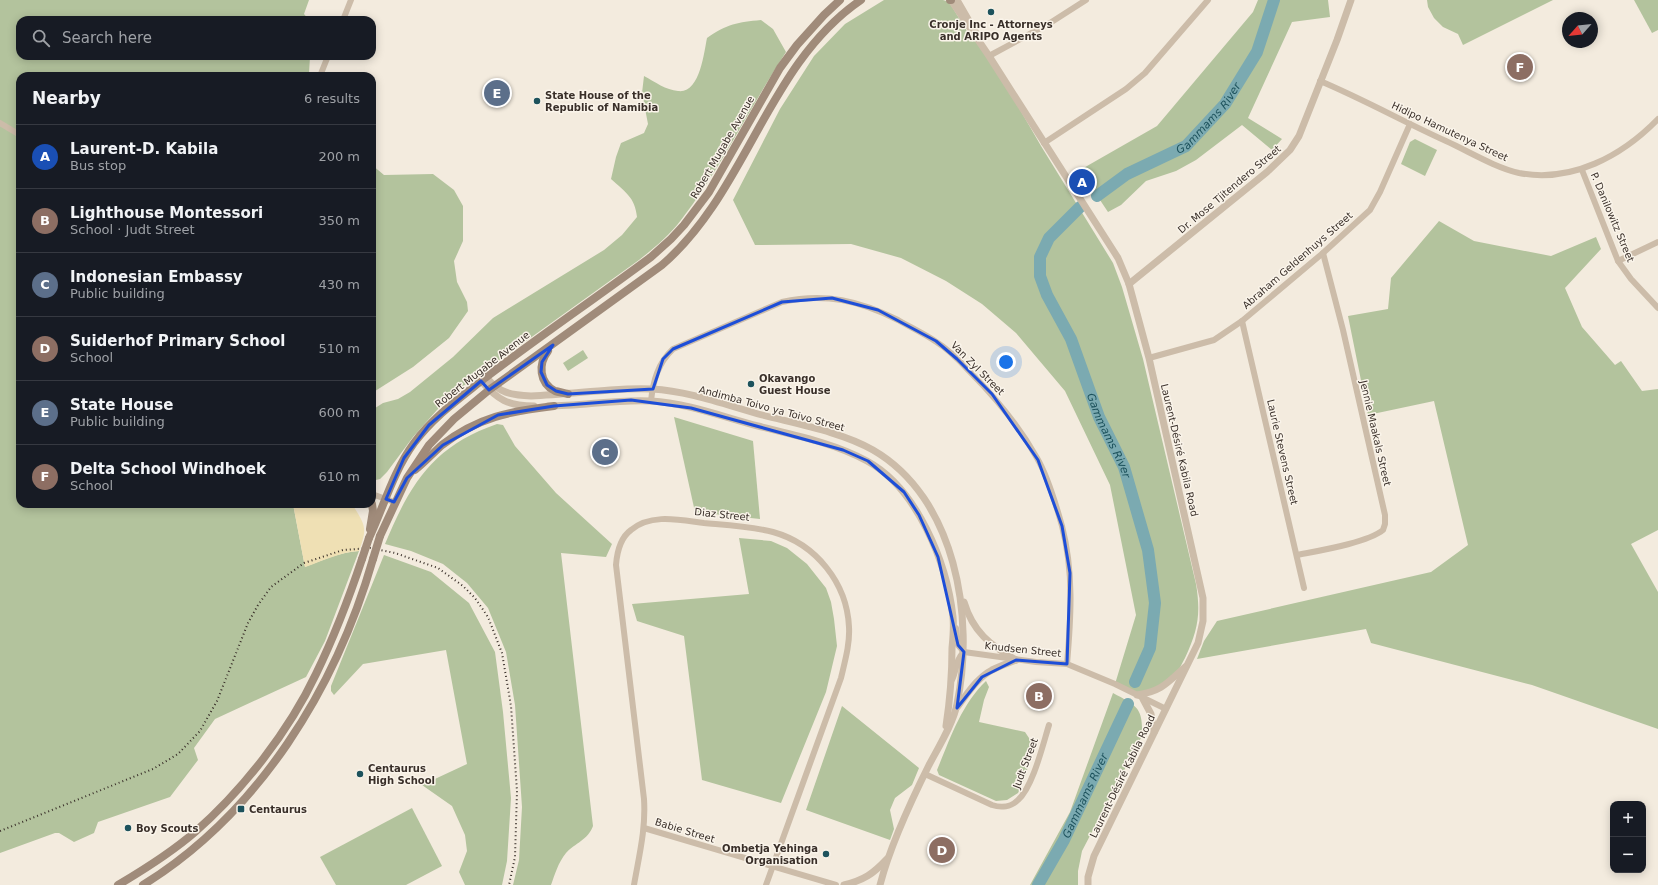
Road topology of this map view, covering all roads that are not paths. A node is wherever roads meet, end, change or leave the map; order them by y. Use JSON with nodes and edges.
{"nodes":[{"id":1,"x":351,"y":0,"type":"edge"},
{"id":2,"x":840,"y":0,"type":"edge"},
{"id":3,"x":861,"y":0,"type":"edge"},
{"id":4,"x":868,"y":0,"type":"edge"},
{"id":5,"x":950,"y":0,"type":"edge"},
{"id":6,"x":957,"y":0,"type":"edge"},
{"id":7,"x":1086,"y":0,"type":"edge"},
{"id":8,"x":1208,"y":0,"type":"edge"},
{"id":9,"x":1351,"y":0,"type":"edge"},
{"id":10,"x":843,"y":14,"type":"junction"},
{"id":11,"x":345,"y":16,"type":"edge"},
{"id":12,"x":978,"y":39,"type":"junction"},
{"id":13,"x":989,"y":56,"type":"junction"},
{"id":14,"x":326,"y":60,"type":"edge"},
{"id":15,"x":322,"y":72,"type":"edge"},
{"id":16,"x":1320,"y":81,"type":"junction"},
{"id":17,"x":1658,"y":119,"type":"edge"},
{"id":18,"x":0,"y":123,"type":"edge"},
{"id":19,"x":1410,"y":124,"type":"junction"},
{"id":20,"x":16,"y":133,"type":"edge"},
{"id":21,"x":1044,"y":143,"type":"junction"},
{"id":22,"x":1582,"y":170,"type":"junction"},
{"id":23,"x":1658,"y":242,"type":"edge"},
{"id":24,"x":1323,"y":253,"type":"junction"},
{"id":25,"x":1618,"y":260,"type":"junction"},
{"id":26,"x":1129,"y":284,"type":"junction"},
{"id":27,"x":1658,"y":308,"type":"edge"},
{"id":28,"x":1242,"y":321,"type":"junction"},
{"id":29,"x":553,"y":345,"type":"junction"},
{"id":30,"x":1149,"y":358,"type":"junction"},
{"id":31,"x":484,"y":379,"type":"junction"},
{"id":32,"x":491,"y":388,"type":"junction"},
{"id":33,"x":653,"y":389,"type":"junction"},
{"id":34,"x":568,"y":394,"type":"junction"},
{"id":35,"x":652,"y":401,"type":"junction"},
{"id":36,"x":554,"y":406,"type":"junction"},
{"id":37,"x":407,"y":478,"type":"junction"},
{"id":38,"x":376,"y":495,"type":"edge"},
{"id":39,"x":386,"y":499,"type":"junction"},
{"id":40,"x":394,"y":502,"type":"junction"},
{"id":41,"x":373,"y":508,"type":"edge"},
{"id":42,"x":370,"y":537,"type":"junction"},
{"id":43,"x":1297,"y":555,"type":"junction"},
{"id":44,"x":954,"y":567,"type":"junction"},
{"id":45,"x":1304,"y":588,"type":"dead end"},
{"id":46,"x":953,"y":618,"type":"junction"},
{"id":47,"x":964,"y":652,"type":"junction"},
{"id":48,"x":1016,"y":660,"type":"junction"},
{"id":49,"x":1067,"y":664,"type":"junction"},
{"id":50,"x":1188,"y":664,"type":"junction"},
{"id":51,"x":952,"y":680,"type":"junction"},
{"id":52,"x":1140,"y":697,"type":"junction"},
{"id":53,"x":957,"y":708,"type":"junction"},
{"id":54,"x":1166,"y":709,"type":"junction"},
{"id":55,"x":1049,"y":725,"type":"dead end"},
{"id":56,"x":1154,"y":732,"type":"junction"},
{"id":57,"x":944,"y":734,"type":"junction"},
{"id":58,"x":925,"y":774,"type":"junction"},
{"id":59,"x":644,"y":828,"type":"junction"},
{"id":60,"x":890,"y":856,"type":"junction"},
{"id":61,"x":772,"y":867,"type":"junction"},
{"id":62,"x":118,"y":885,"type":"edge"},
{"id":63,"x":143,"y":885,"type":"edge"},
{"id":64,"x":634,"y":885,"type":"edge"},
{"id":65,"x":766,"y":885,"type":"edge"},
{"id":66,"x":836,"y":885,"type":"edge"},
{"id":67,"x":844,"y":885,"type":"edge"},
{"id":68,"x":880,"y":885,"type":"edge"},
{"id":69,"x":1088,"y":885,"type":"edge"}],
"edges":[{"from":1,"to":11,"type":"street"},
{"from":2,"to":31,"type":"main road","name":"Robert Mugabe Avenue"},
{"from":3,"to":10,"type":"main road","name":"Robert Mugabe Avenue"},
{"from":4,"to":10,"type":"main road"},
{"from":5,"to":12,"type":"street","name":"Laurent-Désiré Kabila Road"},
{"from":6,"to":12,"type":"street","name":"Laurent-Désiré Kabila Road"},
{"from":7,"to":13,"type":"street"},
{"from":8,"to":21,"type":"street"},
{"from":9,"to":16,"type":"street","name":"Dr. Mose Tjitendero Street"},
{"from":10,"to":29,"type":"main road","name":"Robert Mugabe Avenue"},
{"from":12,"to":13,"type":"street","name":"Laurent-Désiré Kabila Road"},
{"from":13,"to":21,"type":"street","name":"Laurent-Désiré Kabila Road"},
{"from":14,"to":15,"type":"street"},
{"from":16,"to":19,"type":"street","name":"Hidipo Hamutenya Street"},
{"from":16,"to":26,"type":"street","name":"Dr. Mose Tjitendero Street"},
{"from":17,"to":22,"type":"street","name":"Hidipo Hamutenya Street"},
{"from":18,"to":20,"type":"street"},
{"from":19,"to":22,"type":"street","name":"Hidipo Hamutenya Street"},
{"from":19,"to":24,"type":"street","name":"Abraham Geldenhuys Street"},
{"from":21,"to":26,"type":"street","name":"Laurent-Désiré Kabila Road"},
{"from":22,"to":25,"type":"street","name":"P. Danilowitz Street"},
{"from":23,"to":25,"type":"street"},
{"from":24,"to":28,"type":"street","name":"Abraham Geldenhuys Street"},
{"from":24,"to":43,"type":"street","name":"Jennie Maakals Street"},
{"from":25,"to":27,"type":"street","name":"P. Danilowitz Street"},
{"from":26,"to":30,"type":"street","name":"Laurent-Désiré Kabila Road"},
{"from":28,"to":30,"type":"street","name":"Abraham Geldenhuys Street"},
{"from":28,"to":43,"type":"street","name":"Laurie Stevens Street"},
{"from":29,"to":32,"type":"main road","name":"Robert Mugabe Avenue"},
{"from":29,"to":34,"type":"main road"},
{"from":30,"to":50,"type":"street","name":"Laurent-Désiré Kabila Road"},
{"from":31,"to":32,"type":"street","name":"Andimba Toivo ya Toivo Street"},
{"from":31,"to":39,"type":"main road","name":"Robert Mugabe Avenue"},
{"from":32,"to":34,"type":"street","name":"Andimba Toivo ya Toivo Street"},
{"from":32,"to":36,"type":"street","name":"Andimba Toivo ya Toivo Street"},
{"from":32,"to":37,"type":"main road","name":"Robert Mugabe Avenue"},
{"from":33,"to":34,"type":"street","name":"Andimba Toivo ya Toivo Street"},
{"from":33,"to":35,"type":"street","name":"Van Zyl Street"},
{"from":33,"to":44,"type":"street","name":"Andimba Toivo ya Toivo Street"},
{"from":33,"to":49,"type":"street","name":"Van Zyl Street"},
{"from":35,"to":36,"type":"street","name":"Andimba Toivo ya Toivo Street"},
{"from":35,"to":46,"type":"street","name":"Andimba Toivo ya Toivo Street"},
{"from":36,"to":37,"type":"main road"},
{"from":37,"to":40,"type":"main road","name":"Robert Mugabe Avenue"},
{"from":38,"to":39,"type":"street"},
{"from":39,"to":40,"type":"street"},
{"from":39,"to":42,"type":"main road","name":"Robert Mugabe Avenue"},
{"from":40,"to":63,"type":"main road","name":"Robert Mugabe Avenue","bridge":true},
{"from":41,"to":42,"type":"main road"},
{"from":42,"to":62,"type":"main road","name":"Robert Mugabe Avenue","bridge":true},
{"from":43,"to":45,"type":"street","name":"Laurie Stevens Street"},
{"from":44,"to":47,"type":"street","name":"Andimba Toivo ya Toivo Street"},
{"from":44,"to":48,"type":"street"},
{"from":46,"to":47,"type":"street","name":"Andimba Toivo ya Toivo Street"},
{"from":46,"to":51,"type":"street","name":"Andimba Toivo ya Toivo Street"},
{"from":47,"to":48,"type":"street","name":"Knudsen Street"},
{"from":47,"to":51,"type":"street","name":"Andimba Toivo ya Toivo Street"},
{"from":47,"to":53,"type":"street","name":"Andimba Toivo ya Toivo Street"},
{"from":48,"to":49,"type":"street","name":"Knudsen Street"},
{"from":48,"to":53,"type":"street"},
{"from":49,"to":52,"type":"street","name":"Knudsen Street"},
{"from":50,"to":52,"type":"street"},
{"from":50,"to":54,"type":"street","name":"Laurent-Désiré Kabila Road"},
{"from":51,"to":57,"type":"street","name":"Andimba Toivo ya Toivo Street"},
{"from":52,"to":54,"type":"street","name":"Knudsen Street"},
{"from":52,"to":56,"type":"street"},
{"from":53,"to":57,"type":"street","name":"Andimba Toivo ya Toivo Street"},
{"from":54,"to":56,"type":"street","name":"Laurent-Désiré Kabila Road"},
{"from":55,"to":58,"type":"street","name":"Judt Street"},
{"from":56,"to":69,"type":"street","name":"Laurent-Désiré Kabila Road"},
{"from":57,"to":58,"type":"street","name":"Andimba Toivo ya Toivo Street"},
{"from":58,"to":60,"type":"street","name":"Andimba Toivo ya Toivo Street"},
{"from":59,"to":61,"type":"street","name":"Babie Street"},
{"from":59,"to":61,"type":"street","name":"Diaz Street"},
{"from":59,"to":64,"type":"street","name":"Diaz Street"},
{"from":60,"to":67,"type":"street"},
{"from":60,"to":68,"type":"street","name":"Andimba Toivo ya Toivo Street"},
{"from":61,"to":65,"type":"street","name":"Diaz Street"},
{"from":61,"to":66,"type":"street","name":"Babie Street"}]}
